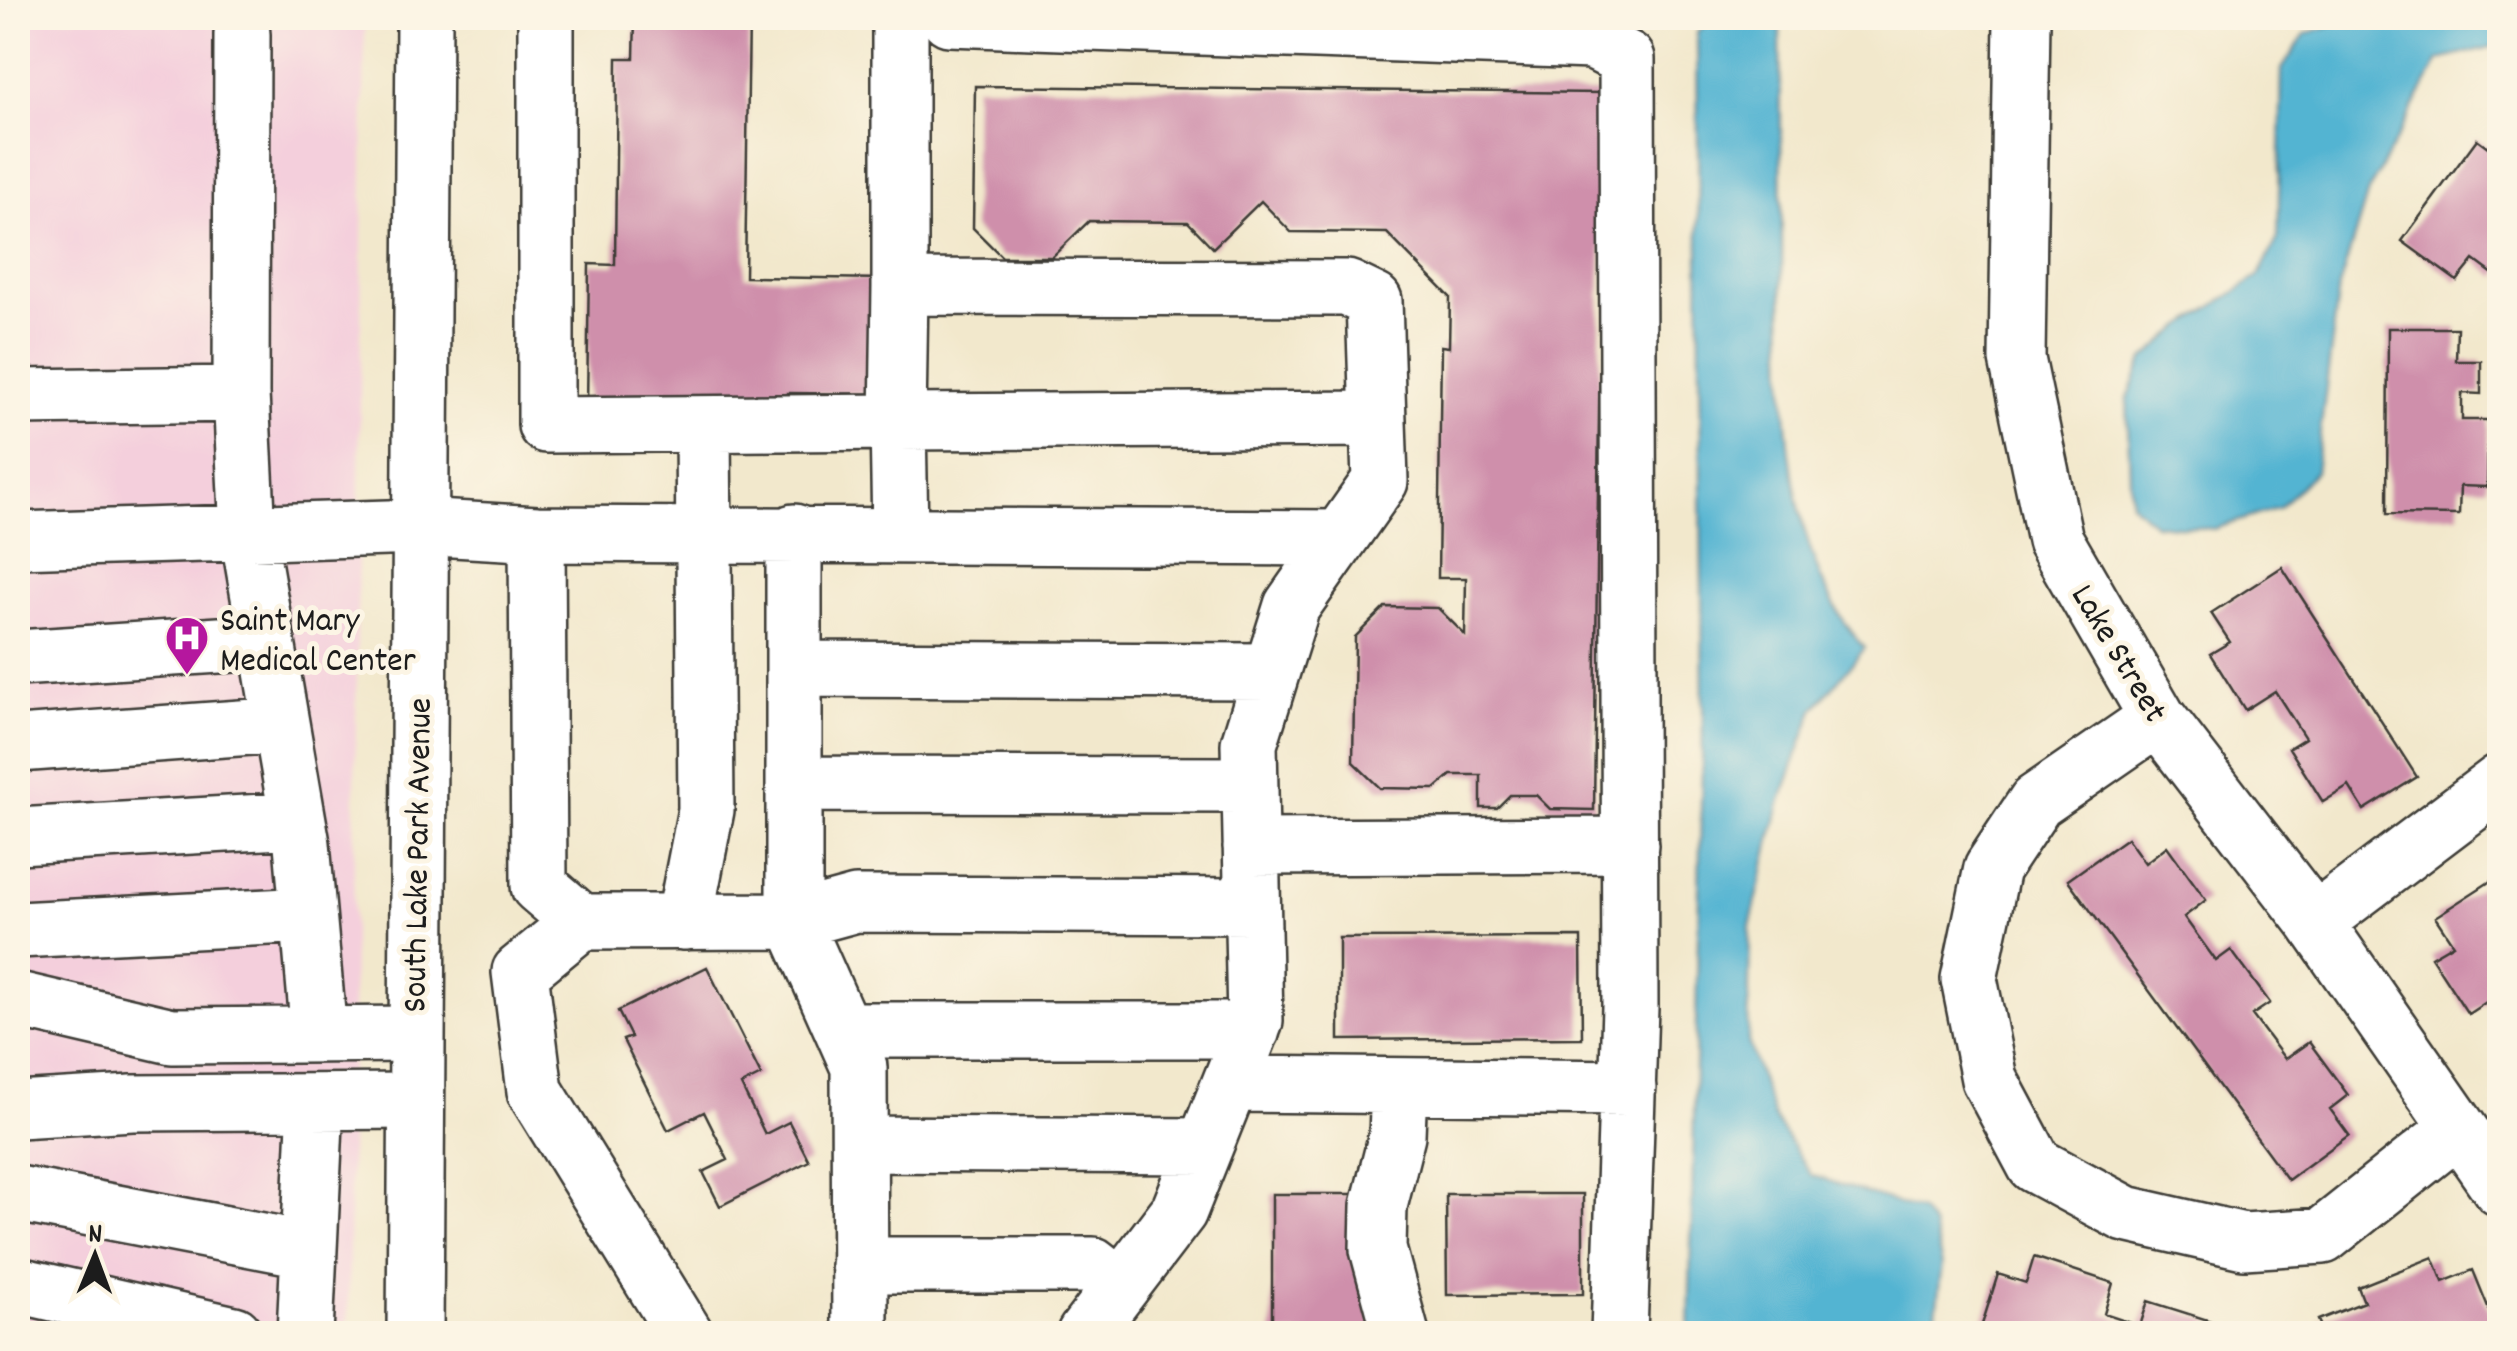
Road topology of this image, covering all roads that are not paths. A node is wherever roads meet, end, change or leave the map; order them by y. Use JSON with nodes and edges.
{"nodes":[{"id":1,"x":424,"y":18,"type":"edge"},
{"id":2,"x":546,"y":18,"type":"edge"},
{"id":3,"x":900,"y":18,"type":"edge"},
{"id":4,"x":949,"y":18,"type":"edge"},
{"id":5,"x":2022,"y":18,"type":"edge"},
{"id":6,"x":242,"y":34,"type":"dead end"},
{"id":7,"x":900,"y":287,"type":"junction"},
{"id":8,"x":241,"y":394,"type":"junction"},
{"id":9,"x":18,"y":397,"type":"edge"},
{"id":10,"x":1378,"y":418,"type":"junction"},
{"id":11,"x":898,"y":422,"type":"junction"},
{"id":12,"x":703,"y":426,"type":"junction"},
{"id":13,"x":419,"y":528,"type":"junction"},
{"id":14,"x":705,"y":531,"type":"junction"},
{"id":15,"x":794,"y":532,"type":"junction"},
{"id":16,"x":248,"y":533,"type":"junction"},
{"id":17,"x":900,"y":533,"type":"junction"},
{"id":18,"x":536,"y":534,"type":"junction"},
{"id":19,"x":1340,"y":538,"type":"junction"},
{"id":20,"x":18,"y":540,"type":"edge"},
{"id":21,"x":266,"y":642,"type":"junction"},
{"id":22,"x":18,"y":658,"type":"edge"},
{"id":23,"x":794,"y":669,"type":"junction"},
{"id":24,"x":1271,"y":671,"type":"junction"},
{"id":25,"x":2158,"y":718,"type":"junction"},
{"id":26,"x":281,"y":725,"type":"junction"},
{"id":27,"x":18,"y":744,"type":"edge"},
{"id":28,"x":2500,"y":782,"type":"edge"},
{"id":29,"x":794,"y":784,"type":"junction"},
{"id":30,"x":1250,"y":785,"type":"junction"},
{"id":31,"x":298,"y":820,"type":"junction"},
{"id":32,"x":18,"y":836,"type":"edge"},
{"id":33,"x":1630,"y":845,"type":"junction"},
{"id":34,"x":1251,"y":847,"type":"junction"},
{"id":35,"x":1252,"y":906,"type":"junction"},
{"id":36,"x":308,"y":915,"type":"junction"},
{"id":37,"x":794,"y":921,"type":"junction"},
{"id":38,"x":581,"y":922,"type":"junction"},
{"id":39,"x":684,"y":922,"type":"junction"},
{"id":40,"x":2315,"y":922,"type":"junction"},
{"id":41,"x":18,"y":930,"type":"edge"},
{"id":42,"x":18,"y":1000,"type":"edge"},
{"id":43,"x":843,"y":1030,"type":"junction"},
{"id":44,"x":1252,"y":1030,"type":"junction"},
{"id":45,"x":414,"y":1034,"type":"junction"},
{"id":46,"x":319,"y":1035,"type":"junction"},
{"id":47,"x":1230,"y":1084,"type":"junction"},
{"id":48,"x":1399,"y":1086,"type":"junction"},
{"id":49,"x":1628,"y":1088,"type":"junction"},
{"id":50,"x":316,"y":1102,"type":"junction"},
{"id":51,"x":413,"y":1102,"type":"junction"},
{"id":52,"x":18,"y":1110,"type":"edge"},
{"id":53,"x":2456,"y":1130,"type":"junction"},
{"id":54,"x":860,"y":1144,"type":"junction"},
{"id":55,"x":1205,"y":1146,"type":"junction"},
{"id":56,"x":2500,"y":1188,"type":"edge"},
{"id":57,"x":18,"y":1194,"type":"edge"},
{"id":58,"x":310,"y":1250,"type":"junction"},
{"id":59,"x":860,"y":1264,"type":"junction"},
{"id":60,"x":18,"y":1285,"type":"edge"},
{"id":61,"x":1121,"y":1287,"type":"junction"},
{"id":62,"x":234,"y":1334,"type":"edge"},
{"id":63,"x":305,"y":1334,"type":"edge"},
{"id":64,"x":415,"y":1334,"type":"edge"},
{"id":65,"x":685,"y":1334,"type":"edge"},
{"id":66,"x":860,"y":1334,"type":"edge"},
{"id":67,"x":1085,"y":1334,"type":"edge"},
{"id":68,"x":1401,"y":1334,"type":"edge"},
{"id":69,"x":1619,"y":1334,"type":"edge"}],
"edges":[{"from":1,"to":13,"type":"street","name":"South Lake Park Avenue"},
{"from":2,"to":12,"type":"street"},
{"from":3,"to":7,"type":"street"},
{"from":4,"to":33,"type":"street"},
{"from":5,"to":25,"type":"street","name":"Lake Street"},
{"from":6,"to":8,"type":"street"},
{"from":7,"to":10,"type":"street"},
{"from":7,"to":11,"type":"street"},
{"from":8,"to":9,"type":"street"},
{"from":8,"to":16,"type":"street"},
{"from":10,"to":11,"type":"street"},
{"from":10,"to":19,"type":"street"},
{"from":11,"to":12,"type":"street"},
{"from":11,"to":17,"type":"street"},
{"from":12,"to":14,"type":"street"},
{"from":13,"to":16,"type":"street"},
{"from":13,"to":18,"type":"street"},
{"from":13,"to":45,"type":"street","name":"South Lake Park Avenue"},
{"from":14,"to":15,"type":"street"},
{"from":14,"to":18,"type":"street"},
{"from":14,"to":39,"type":"street"},
{"from":15,"to":17,"type":"street"},
{"from":15,"to":23,"type":"street"},
{"from":16,"to":20,"type":"street"},
{"from":16,"to":21,"type":"street"},
{"from":17,"to":19,"type":"street"},
{"from":18,"to":38,"type":"street"},
{"from":19,"to":24,"type":"street"},
{"from":21,"to":22,"type":"street"},
{"from":21,"to":26,"type":"street"},
{"from":23,"to":24,"type":"street"},
{"from":23,"to":29,"type":"street"},
{"from":24,"to":30,"type":"street"},
{"from":25,"to":40,"type":"street","name":"Lake Street"},
{"from":25,"to":53,"type":"street"},
{"from":26,"to":27,"type":"street"},
{"from":26,"to":31,"type":"street"},
{"from":28,"to":40,"type":"street"},
{"from":29,"to":30,"type":"street"},
{"from":29,"to":37,"type":"street"},
{"from":30,"to":34,"type":"street"},
{"from":31,"to":32,"type":"street"},
{"from":31,"to":36,"type":"street"},
{"from":33,"to":34,"type":"street"},
{"from":33,"to":49,"type":"street"},
{"from":34,"to":35,"type":"street"},
{"from":35,"to":37,"type":"street"},
{"from":35,"to":44,"type":"street"},
{"from":36,"to":41,"type":"street"},
{"from":36,"to":46,"type":"street"},
{"from":37,"to":39,"type":"street"},
{"from":37,"to":43,"type":"street"},
{"from":38,"to":39,"type":"street"},
{"from":38,"to":65,"type":"street"},
{"from":40,"to":53,"type":"street","name":"Lake Street"},
{"from":42,"to":46,"type":"street"},
{"from":43,"to":44,"type":"street"},
{"from":43,"to":54,"type":"street"},
{"from":44,"to":47,"type":"street"},
{"from":45,"to":46,"type":"street"},
{"from":45,"to":51,"type":"street","name":"South Lake Park Avenue"},
{"from":47,"to":48,"type":"street"},
{"from":47,"to":55,"type":"street"},
{"from":48,"to":49,"type":"street"},
{"from":48,"to":68,"type":"street"},
{"from":49,"to":69,"type":"street"},
{"from":50,"to":51,"type":"street"},
{"from":50,"to":52,"type":"street"},
{"from":50,"to":58,"type":"street"},
{"from":51,"to":64,"type":"street","name":"South Lake Park Avenue"},
{"from":53,"to":56,"type":"street","name":"Lake Street"},
{"from":54,"to":55,"type":"street"},
{"from":54,"to":59,"type":"street"},
{"from":55,"to":61,"type":"street"},
{"from":57,"to":58,"type":"street"},
{"from":58,"to":63,"type":"street"},
{"from":59,"to":61,"type":"street"},
{"from":59,"to":66,"type":"street"},
{"from":60,"to":62,"type":"street"},
{"from":61,"to":67,"type":"street"}]}
